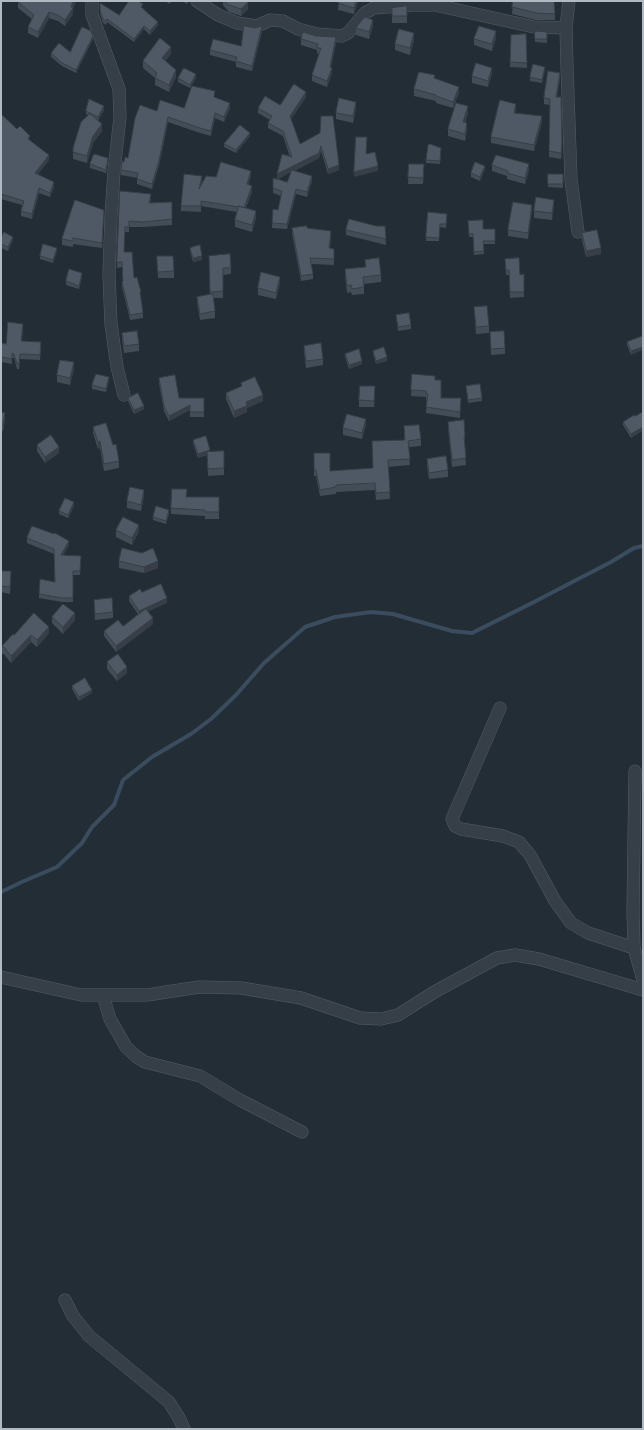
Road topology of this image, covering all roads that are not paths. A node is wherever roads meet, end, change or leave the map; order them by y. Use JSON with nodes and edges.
{"nodes":[{"id":1,"x":92,"y":1,"type":"edge"},
{"id":2,"x":197,"y":1,"type":"edge"},
{"id":3,"x":569,"y":1,"type":"edge"},
{"id":4,"x":566,"y":28,"type":"junction"},
{"id":5,"x":578,"y":232,"type":"dead end"},
{"id":6,"x":124,"y":395,"type":"dead end"},
{"id":7,"x":500,"y":708,"type":"dead end"},
{"id":8,"x":636,"y":771,"type":"dead end"},
{"id":9,"x":634,"y":948,"type":"junction"},
{"id":10,"x":1,"y":977,"type":"edge"},
{"id":11,"x":643,"y":980,"type":"edge"},
{"id":12,"x":643,"y":990,"type":"edge"},
{"id":13,"x":106,"y":996,"type":"junction"},
{"id":14,"x":302,"y":1132,"type":"dead end"},
{"id":15,"x":65,"y":1300,"type":"dead end"},
{"id":16,"x":184,"y":1429,"type":"edge"}],
"edges":[{"from":1,"to":6,"type":"street"},
{"from":2,"to":4,"type":"street"},
{"from":3,"to":4,"type":"street"},
{"from":4,"to":5,"type":"street"},
{"from":7,"to":9,"type":"street"},
{"from":8,"to":9,"type":"street"},
{"from":9,"to":11,"type":"street"},
{"from":10,"to":13,"type":"street"},
{"from":12,"to":13,"type":"street"},
{"from":13,"to":14,"type":"street"},
{"from":15,"to":16,"type":"street"}]}
